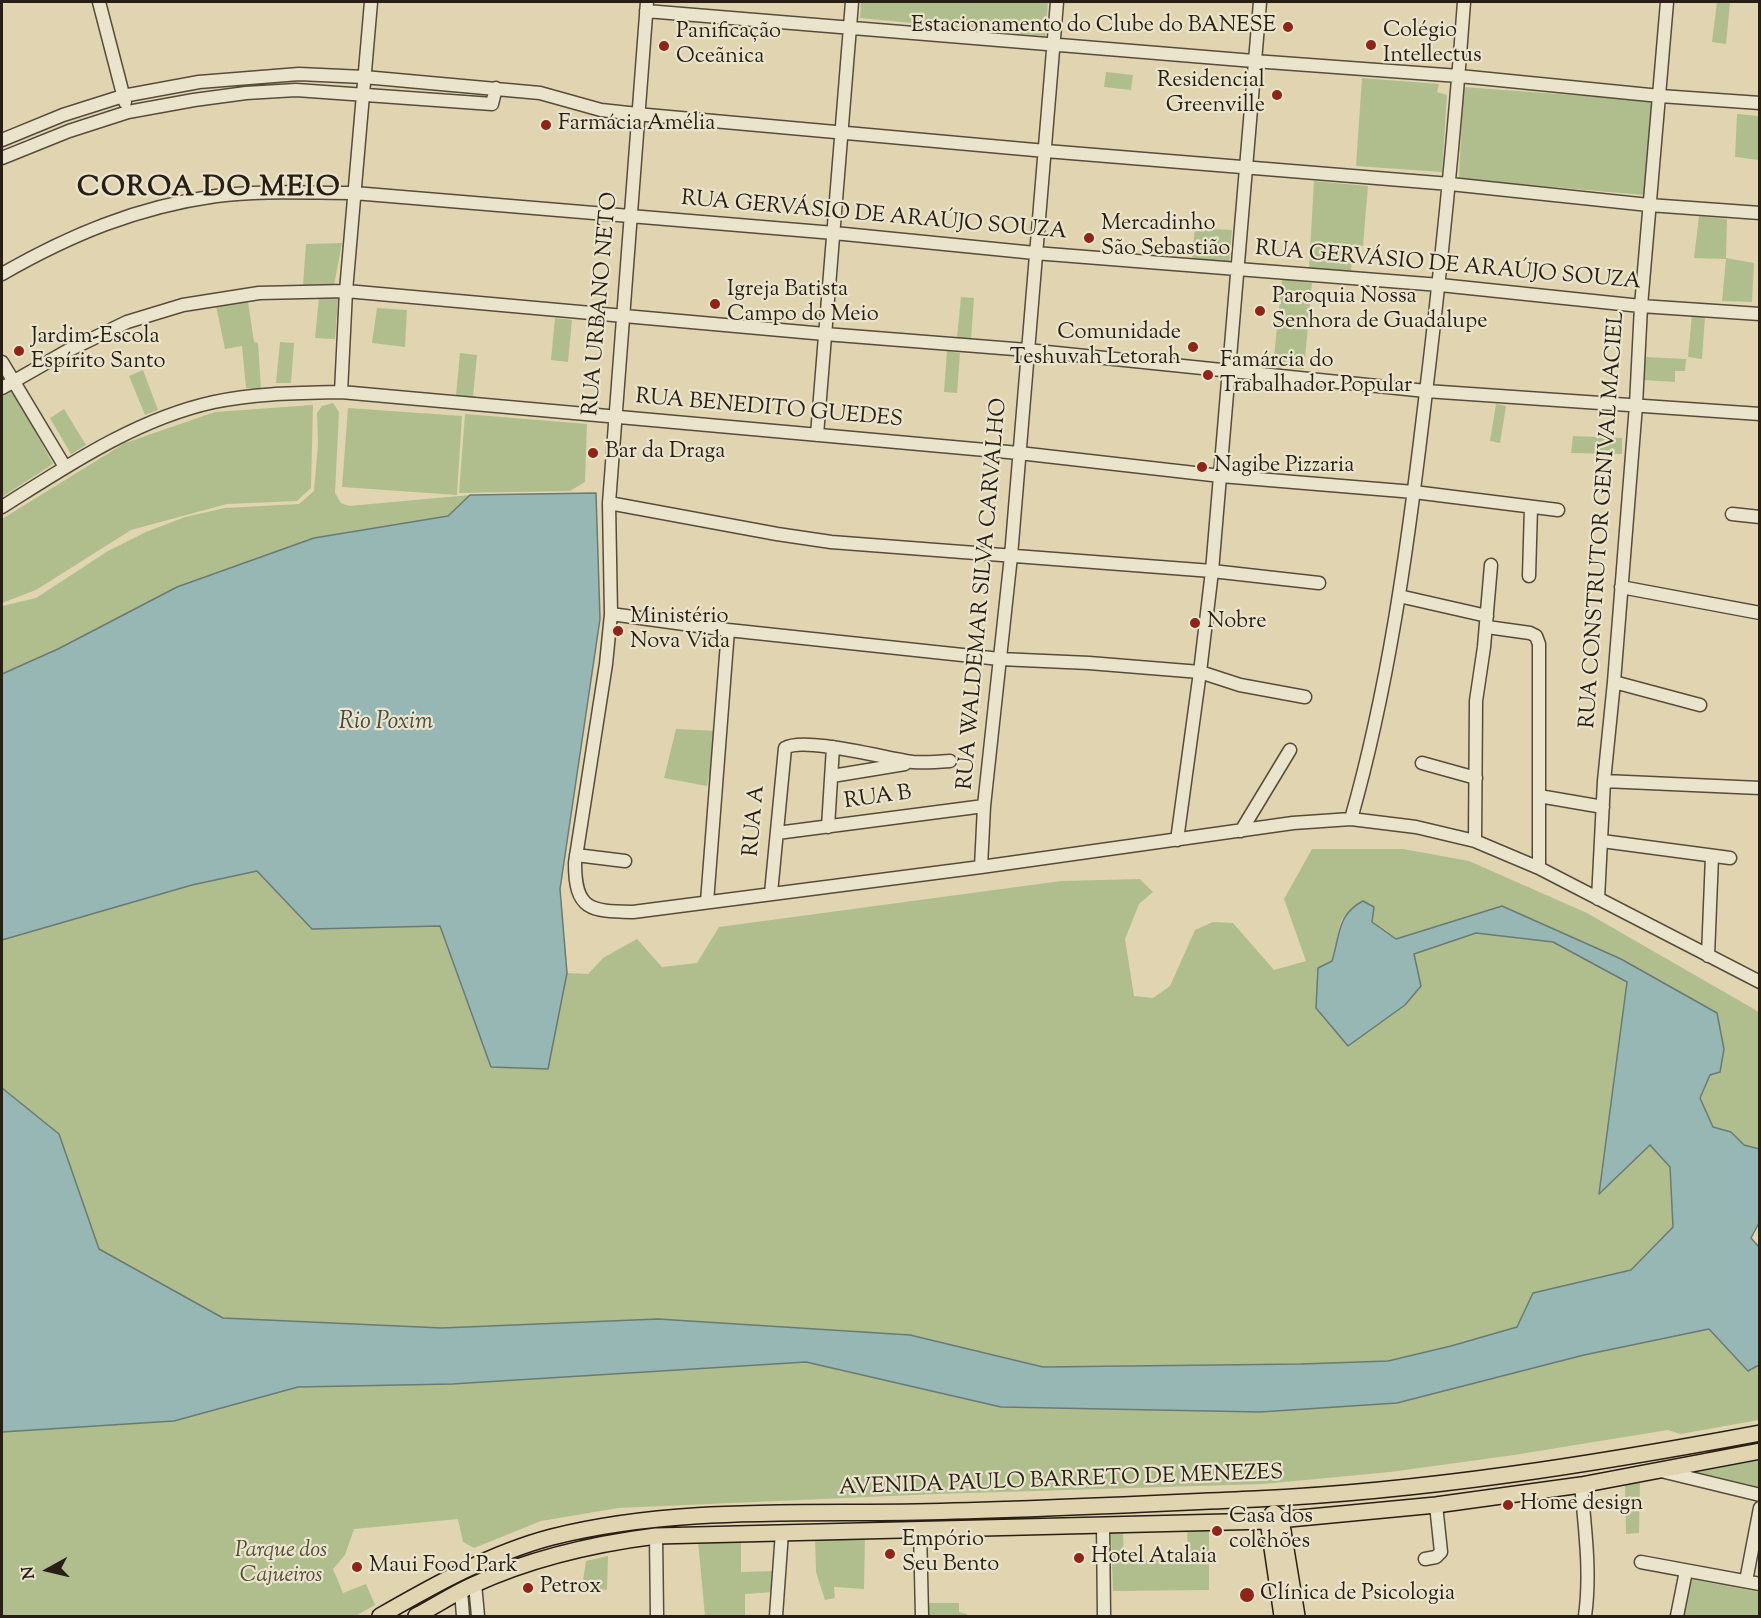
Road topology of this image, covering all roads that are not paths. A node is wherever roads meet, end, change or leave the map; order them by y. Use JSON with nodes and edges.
{"nodes":[{"id":1,"x":99,"y":2,"type":"edge"},
{"id":2,"x":371,"y":2,"type":"edge"},
{"id":3,"x":852,"y":2,"type":"edge"},
{"id":4,"x":1058,"y":2,"type":"edge"},
{"id":5,"x":1260,"y":2,"type":"edge"},
{"id":6,"x":1464,"y":2,"type":"edge"},
{"id":7,"x":1666,"y":2,"type":"edge"},
{"id":8,"x":646,"y":6,"type":"edge"},
{"id":9,"x":850,"y":28,"type":"junction"},
{"id":10,"x":1054,"y":45,"type":"junction"},
{"id":11,"x":1254,"y":61,"type":"junction"},
{"id":12,"x":1459,"y":76,"type":"junction"},
{"id":13,"x":364,"y":77,"type":"junction"},
{"id":14,"x":496,"y":88,"type":"junction"},
{"id":15,"x":362,"y":93,"type":"junction"},
{"id":16,"x":123,"y":96,"type":"junction"},
{"id":17,"x":1660,"y":96,"type":"junction"},
{"id":18,"x":1760,"y":103,"type":"edge"},
{"id":19,"x":128,"y":112,"type":"junction"},
{"id":20,"x":639,"y":114,"type":"junction"},
{"id":21,"x":843,"y":133,"type":"junction"},
{"id":22,"x":2,"y":140,"type":"edge"},
{"id":23,"x":1046,"y":151,"type":"junction"},
{"id":24,"x":2,"y":158,"type":"edge"},
{"id":25,"x":1247,"y":168,"type":"junction"},
{"id":26,"x":1450,"y":184,"type":"junction"},
{"id":27,"x":354,"y":193,"type":"junction"},
{"id":28,"x":1649,"y":205,"type":"junction"},
{"id":29,"x":1760,"y":213,"type":"edge"},
{"id":30,"x":631,"y":216,"type":"junction"},
{"id":31,"x":834,"y":233,"type":"junction"},
{"id":32,"x":1035,"y":254,"type":"junction"},
{"id":33,"x":1238,"y":268,"type":"junction"},
{"id":34,"x":2,"y":274,"type":"edge"},
{"id":35,"x":1440,"y":285,"type":"junction"},
{"id":36,"x":346,"y":291,"type":"junction"},
{"id":37,"x":1641,"y":306,"type":"junction"},
{"id":38,"x":1760,"y":314,"type":"edge"},
{"id":39,"x":622,"y":316,"type":"junction"},
{"id":40,"x":825,"y":334,"type":"junction"},
{"id":41,"x":1027,"y":350,"type":"junction"},
{"id":42,"x":2,"y":362,"type":"edge"},
{"id":43,"x":1230,"y":369,"type":"junction"},
{"id":44,"x":13,"y":381,"type":"junction"},
{"id":45,"x":2,"y":388,"type":"edge"},
{"id":46,"x":1426,"y":391,"type":"junction"},
{"id":47,"x":341,"y":392,"type":"junction"},
{"id":48,"x":1635,"y":405,"type":"junction"},
{"id":49,"x":1760,"y":414,"type":"edge"},
{"id":50,"x":614,"y":417,"type":"junction"},
{"id":51,"x":817,"y":435,"type":"junction"},
{"id":52,"x":1020,"y":453,"type":"junction"},
{"id":53,"x":64,"y":467,"type":"junction"},
{"id":54,"x":1221,"y":476,"type":"junction"},
{"id":55,"x":1414,"y":492,"type":"junction"},
{"id":56,"x":609,"y":503,"type":"junction"},
{"id":57,"x":2,"y":507,"type":"edge"},
{"id":58,"x":1531,"y":507,"type":"junction"},
{"id":59,"x":1558,"y":510,"type":"dead end"},
{"id":60,"x":1732,"y":514,"type":"dead end"},
{"id":61,"x":1760,"y":517,"type":"edge"},
{"id":62,"x":1011,"y":555,"type":"junction"},
{"id":63,"x":1491,"y":565,"type":"dead end"},
{"id":64,"x":1212,"y":571,"type":"junction"},
{"id":65,"x":1528,"y":576,"type":"dead end"},
{"id":66,"x":1318,"y":584,"type":"dead end"},
{"id":67,"x":1621,"y":587,"type":"junction"},
{"id":68,"x":1399,"y":596,"type":"junction"},
{"id":69,"x":1760,"y":613,"type":"edge"},
{"id":70,"x":611,"y":614,"type":"junction"},
{"id":71,"x":1487,"y":621,"type":"junction"},
{"id":72,"x":728,"y":630,"type":"junction"},
{"id":73,"x":1000,"y":659,"type":"junction"},
{"id":74,"x":1200,"y":672,"type":"junction"},
{"id":75,"x":1614,"y":682,"type":"junction"},
{"id":76,"x":1305,"y":697,"type":"dead end"},
{"id":77,"x":1700,"y":705,"type":"dead end"},
{"id":78,"x":833,"y":747,"type":"junction"},
{"id":79,"x":1290,"y":750,"type":"dead end"},
{"id":80,"x":950,"y":761,"type":"dead end"},
{"id":81,"x":915,"y":762,"type":"junction"},
{"id":82,"x":1422,"y":763,"type":"dead end"},
{"id":83,"x":832,"y":776,"type":"junction"},
{"id":84,"x":1476,"y":778,"type":"junction"},
{"id":85,"x":1605,"y":781,"type":"junction"},
{"id":86,"x":1760,"y":788,"type":"edge"},
{"id":87,"x":1539,"y":796,"type":"junction"},
{"id":88,"x":984,"y":806,"type":"junction"},
{"id":89,"x":1603,"y":807,"type":"junction"},
{"id":90,"x":1351,"y":819,"type":"junction"},
{"id":91,"x":828,"y":827,"type":"junction"},
{"id":92,"x":1241,"y":831,"type":"junction"},
{"id":93,"x":777,"y":833,"type":"junction"},
{"id":94,"x":1177,"y":840,"type":"junction"},
{"id":95,"x":1475,"y":841,"type":"junction"},
{"id":96,"x":1602,"y":841,"type":"junction"},
{"id":97,"x":576,"y":855,"type":"junction"},
{"id":98,"x":1712,"y":856,"type":"junction"},
{"id":99,"x":1730,"y":858,"type":"dead end"},
{"id":100,"x":625,"y":861,"type":"dead end"},
{"id":101,"x":981,"y":867,"type":"junction"},
{"id":102,"x":1539,"y":868,"type":"junction"},
{"id":103,"x":771,"y":893,"type":"junction"},
{"id":104,"x":1598,"y":899,"type":"junction"},
{"id":105,"x":707,"y":902,"type":"junction"},
{"id":106,"x":1708,"y":956,"type":"junction"},
{"id":107,"x":1760,"y":982,"type":"edge"},
{"id":108,"x":1760,"y":1433,"type":"edge"},
{"id":109,"x":1674,"y":1448,"type":"junction"},
{"id":110,"x":1760,"y":1451,"type":"edge"},
{"id":111,"x":1674,"y":1467,"type":"junction"},
{"id":112,"x":1657,"y":1470,"type":"junction"},
{"id":113,"x":1433,"y":1484,"type":"junction"},
{"id":114,"x":1581,"y":1485,"type":"junction"},
{"id":115,"x":1760,"y":1495,"type":"edge"},
{"id":116,"x":1252,"y":1499,"type":"junction"},
{"id":117,"x":1436,"y":1505,"type":"junction"},
{"id":118,"x":1760,"y":1508,"type":"edge"},
{"id":119,"x":1274,"y":1517,"type":"junction"},
{"id":120,"x":1103,"y":1525,"type":"junction"},
{"id":121,"x":920,"y":1529,"type":"junction"},
{"id":122,"x":782,"y":1532,"type":"junction"},
{"id":123,"x":656,"y":1536,"type":"junction"},
{"id":124,"x":1431,"y":1558,"type":"dead end"},
{"id":125,"x":1641,"y":1562,"type":"dead end"},
{"id":126,"x":1686,"y":1571,"type":"junction"},
{"id":127,"x":1746,"y":1581,"type":"junction"},
{"id":128,"x":1760,"y":1584,"type":"edge"},
{"id":129,"x":468,"y":1588,"type":"junction"},
{"id":130,"x":380,"y":1617,"type":"edge"},
{"id":131,"x":416,"y":1617,"type":"edge"},
{"id":132,"x":463,"y":1617,"type":"edge"},
{"id":133,"x":478,"y":1617,"type":"edge"},
{"id":134,"x":657,"y":1617,"type":"edge"},
{"id":135,"x":776,"y":1617,"type":"edge"},
{"id":136,"x":922,"y":1617,"type":"edge"},
{"id":137,"x":1104,"y":1617,"type":"edge"},
{"id":138,"x":1282,"y":1617,"type":"edge"},
{"id":139,"x":1297,"y":1617,"type":"edge"},
{"id":140,"x":1586,"y":1617,"type":"edge"},
{"id":141,"x":1677,"y":1617,"type":"edge"}],
"edges":[{"from":1,"to":16,"type":"street"},
{"from":2,"to":13,"type":"street"},
{"from":3,"to":9,"type":"street"},
{"from":4,"to":10,"type":"street","name":"RUA WALDEMAR SILVA CARVALHO"},
{"from":5,"to":11,"type":"street"},
{"from":6,"to":12,"type":"street"},
{"from":7,"to":17,"type":"street","name":"RUA CONSTRUTOR GENIVAL MACIEL"},
{"from":8,"to":9,"type":"street"},
{"from":8,"to":20,"type":"street","name":"RUA URBANO NETO"},
{"from":9,"to":10,"type":"street"},
{"from":9,"to":21,"type":"street"},
{"from":10,"to":11,"type":"street"},
{"from":10,"to":23,"type":"street","name":"RUA WALDEMAR SILVA CARVALHO"},
{"from":11,"to":12,"type":"street"},
{"from":11,"to":25,"type":"street"},
{"from":12,"to":17,"type":"street"},
{"from":12,"to":26,"type":"street"},
{"from":13,"to":14,"type":"street"},
{"from":13,"to":15,"type":"street"},
{"from":13,"to":16,"type":"street"},
{"from":14,"to":15,"type":"street"},
{"from":14,"to":20,"type":"street"},
{"from":15,"to":19,"type":"street"},
{"from":15,"to":27,"type":"street"},
{"from":16,"to":19,"type":"street"},
{"from":16,"to":22,"type":"street"},
{"from":17,"to":18,"type":"street"},
{"from":17,"to":28,"type":"street","name":"RUA CONSTRUTOR GENIVAL MACIEL"},
{"from":19,"to":24,"type":"street"},
{"from":20,"to":21,"type":"street"},
{"from":20,"to":30,"type":"street","name":"RUA URBANO NETO"},
{"from":21,"to":23,"type":"street"},
{"from":21,"to":31,"type":"street"},
{"from":23,"to":25,"type":"street"},
{"from":23,"to":32,"type":"street","name":"RUA WALDEMAR SILVA CARVALHO"},
{"from":25,"to":26,"type":"street"},
{"from":25,"to":33,"type":"street"},
{"from":26,"to":28,"type":"street"},
{"from":26,"to":35,"type":"street"},
{"from":27,"to":30,"type":"street","name":"RUA GERVÁSIO DE ARAÚJO SOUZA"},
{"from":27,"to":34,"type":"street","name":"RUA GERVÁSIO DE ARAÚJO SOUZA"},
{"from":27,"to":36,"type":"street"},
{"from":28,"to":29,"type":"street"},
{"from":28,"to":37,"type":"street","name":"RUA CONSTRUTOR GENIVAL MACIEL"},
{"from":30,"to":31,"type":"street","name":"RUA GERVÁSIO DE ARAÚJO SOUZA"},
{"from":30,"to":39,"type":"street","name":"RUA URBANO NETO"},
{"from":31,"to":32,"type":"street","name":"RUA GERVÁSIO DE ARAÚJO SOUZA"},
{"from":31,"to":40,"type":"street"},
{"from":32,"to":33,"type":"street","name":"RUA GERVÁSIO DE ARAÚJO SOUZA"},
{"from":32,"to":41,"type":"street","name":"RUA WALDEMAR SILVA CARVALHO"},
{"from":33,"to":35,"type":"street","name":"RUA GERVÁSIO DE ARAÚJO SOUZA"},
{"from":33,"to":43,"type":"street"},
{"from":35,"to":37,"type":"street","name":"RUA GERVÁSIO DE ARAÚJO SOUZA"},
{"from":35,"to":46,"type":"street"},
{"from":36,"to":39,"type":"street"},
{"from":36,"to":44,"type":"street"},
{"from":36,"to":47,"type":"street"},
{"from":37,"to":38,"type":"street","name":"RUA GERVÁSIO DE ARAÚJO SOUZA"},
{"from":37,"to":48,"type":"street","name":"RUA CONSTRUTOR GENIVAL MACIEL"},
{"from":39,"to":40,"type":"street"},
{"from":39,"to":50,"type":"street","name":"RUA URBANO NETO"},
{"from":40,"to":41,"type":"street"},
{"from":40,"to":51,"type":"street"},
{"from":41,"to":43,"type":"street"},
{"from":41,"to":52,"type":"street","name":"RUA WALDEMAR SILVA CARVALHO"},
{"from":42,"to":44,"type":"street"},
{"from":43,"to":46,"type":"street"},
{"from":43,"to":54,"type":"street"},
{"from":44,"to":45,"type":"street"},
{"from":44,"to":53,"type":"street"},
{"from":46,"to":48,"type":"street"},
{"from":46,"to":55,"type":"street"},
{"from":47,"to":50,"type":"street","name":"RUA BENEDITO GUEDES"},
{"from":47,"to":53,"type":"street","name":"RUA BENEDITO GUEDES"},
{"from":48,"to":49,"type":"street"},
{"from":48,"to":67,"type":"street","name":"RUA CONSTRUTOR GENIVAL MACIEL"},
{"from":50,"to":51,"type":"street","name":"RUA BENEDITO GUEDES"},
{"from":50,"to":56,"type":"street","name":"RUA URBANO NETO"},
{"from":51,"to":52,"type":"street","name":"RUA BENEDITO GUEDES"},
{"from":52,"to":54,"type":"street","name":"RUA BENEDITO GUEDES"},
{"from":52,"to":62,"type":"street","name":"RUA WALDEMAR SILVA CARVALHO"},
{"from":53,"to":57,"type":"street","name":"RUA BENEDITO GUEDES"},
{"from":54,"to":55,"type":"street","name":"RUA BENEDITO GUEDES"},
{"from":54,"to":64,"type":"street"},
{"from":55,"to":58,"type":"street","name":"RUA BENEDITO GUEDES"},
{"from":55,"to":68,"type":"street"},
{"from":56,"to":62,"type":"street"},
{"from":56,"to":70,"type":"street","name":"RUA URBANO NETO"},
{"from":58,"to":59,"type":"street","name":"RUA BENEDITO GUEDES"},
{"from":58,"to":65,"type":"street"},
{"from":60,"to":61,"type":"street"},
{"from":62,"to":64,"type":"street"},
{"from":62,"to":73,"type":"street","name":"RUA WALDEMAR SILVA CARVALHO"},
{"from":63,"to":71,"type":"street"},
{"from":64,"to":66,"type":"street"},
{"from":64,"to":74,"type":"street"},
{"from":67,"to":69,"type":"street"},
{"from":67,"to":75,"type":"street","name":"RUA CONSTRUTOR GENIVAL MACIEL"},
{"from":68,"to":71,"type":"street"},
{"from":68,"to":90,"type":"street"},
{"from":70,"to":72,"type":"street"},
{"from":70,"to":97,"type":"street","name":"RUA URBANO NETO"},
{"from":71,"to":84,"type":"street"},
{"from":71,"to":87,"type":"street"},
{"from":72,"to":73,"type":"street"},
{"from":72,"to":105,"type":"street"},
{"from":73,"to":74,"type":"street"},
{"from":73,"to":88,"type":"street","name":"RUA WALDEMAR SILVA CARVALHO"},
{"from":74,"to":76,"type":"street"},
{"from":74,"to":94,"type":"street"},
{"from":75,"to":77,"type":"street"},
{"from":75,"to":85,"type":"street","name":"RUA CONSTRUTOR GENIVAL MACIEL"},
{"from":78,"to":81,"type":"street"},
{"from":78,"to":83,"type":"street"},
{"from":78,"to":93,"type":"street","name":"RUA A"},
{"from":79,"to":92,"type":"street"},
{"from":80,"to":81,"type":"street"},
{"from":81,"to":83,"type":"street"},
{"from":82,"to":84,"type":"street"},
{"from":83,"to":91,"type":"street"},
{"from":84,"to":95,"type":"street"},
{"from":85,"to":86,"type":"street"},
{"from":85,"to":89,"type":"street","name":"RUA CONSTRUTOR GENIVAL MACIEL"},
{"from":87,"to":89,"type":"street"},
{"from":87,"to":102,"type":"street"},
{"from":88,"to":91,"type":"street","name":"RUA B"},
{"from":88,"to":101,"type":"street","name":"RUA WALDEMAR SILVA CARVALHO"},
{"from":89,"to":96,"type":"street","name":"RUA CONSTRUTOR GENIVAL MACIEL"},
{"from":90,"to":92,"type":"street"},
{"from":90,"to":95,"type":"street"},
{"from":91,"to":93,"type":"street","name":"RUA B"},
{"from":92,"to":94,"type":"street"},
{"from":93,"to":103,"type":"street","name":"RUA A"},
{"from":94,"to":101,"type":"street"},
{"from":95,"to":102,"type":"street"},
{"from":96,"to":98,"type":"street"},
{"from":96,"to":104,"type":"street","name":"RUA CONSTRUTOR GENIVAL MACIEL"},
{"from":97,"to":100,"type":"street"},
{"from":97,"to":105,"type":"street","name":"RUA URBANO NETO"},
{"from":98,"to":99,"type":"street"},
{"from":98,"to":106,"type":"street"},
{"from":101,"to":103,"type":"street"},
{"from":102,"to":104,"type":"street"},
{"from":103,"to":105,"type":"street"},
{"from":104,"to":106,"type":"street"},
{"from":106,"to":107,"type":"street"},
{"from":108,"to":109,"type":"main road","name":"AVENIDA PAULO BARRETO DE MENEZES"},
{"from":109,"to":111,"type":"main road"},
{"from":109,"to":113,"type":"main road","name":"AVENIDA PAULO BARRETO DE MENEZES"},
{"from":110,"to":111,"type":"main road","name":"AVENIDA PAULO BARRETO DE MENEZES"},
{"from":111,"to":112,"type":"main road","name":"AVENIDA PAULO BARRETO DE MENEZES"},
{"from":112,"to":114,"type":"main road","name":"AVENIDA PAULO BARRETO DE MENEZES"},
{"from":112,"to":115,"type":"street"},
{"from":113,"to":116,"type":"main road","name":"AVENIDA PAULO BARRETO DE MENEZES"},
{"from":113,"to":119,"type":"main road"},
{"from":114,"to":117,"type":"main road","name":"AVENIDA PAULO BARRETO DE MENEZES"},
{"from":114,"to":140,"type":"street"},
{"from":116,"to":119,"type":"main road"},
{"from":116,"to":130,"type":"main road","name":"AVENIDA PAULO BARRETO DE MENEZES"},
{"from":117,"to":119,"type":"main road","name":"AVENIDA PAULO BARRETO DE MENEZES"},
{"from":117,"to":124,"type":"street"},
{"from":118,"to":127,"type":"street"},
{"from":119,"to":120,"type":"main road","name":"AVENIDA PAULO BARRETO DE MENEZES"},
{"from":119,"to":138,"type":"main road"},
{"from":119,"to":139,"type":"main road"},
{"from":120,"to":121,"type":"main road","name":"AVENIDA PAULO BARRETO DE MENEZES"},
{"from":120,"to":137,"type":"street"},
{"from":121,"to":122,"type":"main road","name":"AVENIDA PAULO BARRETO DE MENEZES"},
{"from":121,"to":136,"type":"street"},
{"from":122,"to":123,"type":"main road","name":"AVENIDA PAULO BARRETO DE MENEZES"},
{"from":122,"to":135,"type":"street"},
{"from":123,"to":129,"type":"main road","name":"AVENIDA PAULO BARRETO DE MENEZES"},
{"from":123,"to":134,"type":"street"},
{"from":125,"to":126,"type":"street"},
{"from":126,"to":127,"type":"street"},
{"from":126,"to":141,"type":"street"},
{"from":127,"to":128,"type":"street"},
{"from":129,"to":131,"type":"main road","name":"AVENIDA PAULO BARRETO DE MENEZES"},
{"from":129,"to":132,"type":"street"},
{"from":129,"to":133,"type":"street"}]}
